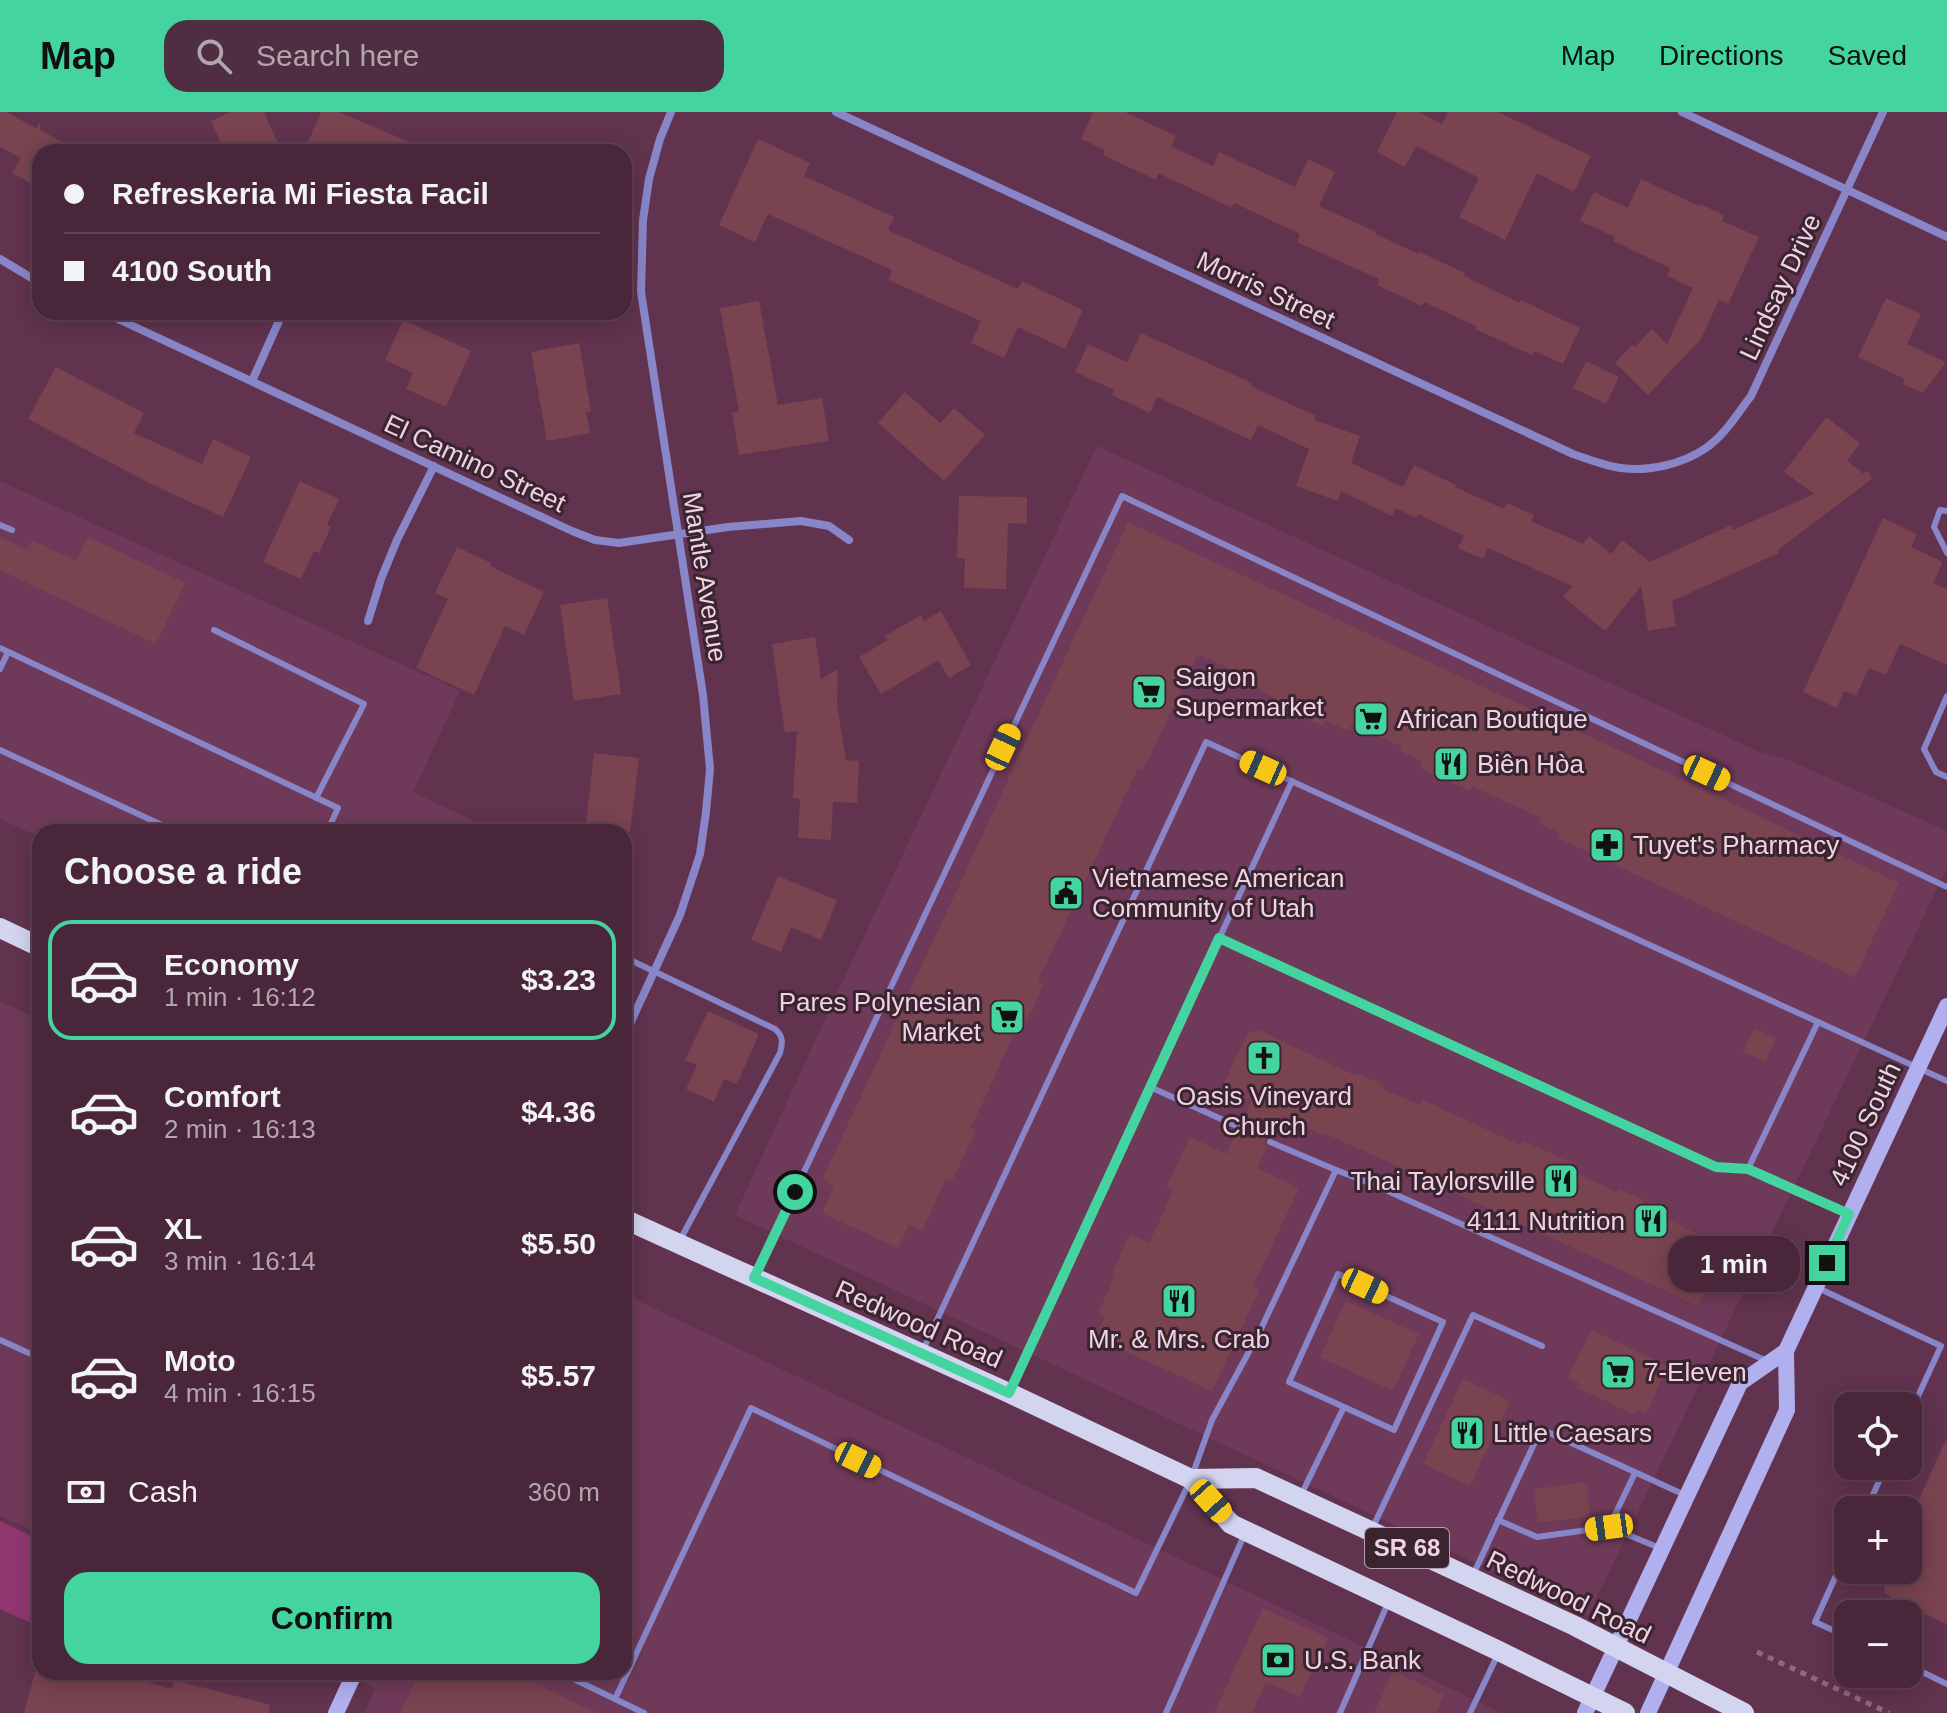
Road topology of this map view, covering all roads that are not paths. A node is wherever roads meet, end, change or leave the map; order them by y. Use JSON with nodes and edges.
{"nodes":[{"id":1,"x":671,"y":112,"type":"edge"},
{"id":2,"x":836,"y":112,"type":"edge"},
{"id":3,"x":1682,"y":112,"type":"edge"},
{"id":4,"x":1883,"y":112,"type":"edge"},
{"id":5,"x":1846,"y":190,"type":"junction"},
{"id":6,"x":1947,"y":237,"type":"edge"},
{"id":7,"x":0,"y":259,"type":"edge"},
{"id":8,"x":32,"y":278,"type":"edge"},
{"id":9,"x":120,"y":320,"type":"edge"},
{"id":10,"x":279,"y":320,"type":"edge"},
{"id":11,"x":252,"y":381,"type":"junction"},
{"id":12,"x":1687,"y":459,"type":"joint"},
{"id":13,"x":434,"y":466,"type":"junction"},
{"id":14,"x":1947,"y":511,"type":"edge"},
{"id":15,"x":0,"y":525,"type":"edge"},
{"id":16,"x":12,"y":530,"type":"dead end"},
{"id":17,"x":678,"y":535,"type":"junction"},
{"id":18,"x":849,"y":540,"type":"dead end"},
{"id":19,"x":1947,"y":553,"type":"edge"},
{"id":20,"x":368,"y":621,"type":"dead end"},
{"id":21,"x":214,"y":630,"type":"dead end"},
{"id":22,"x":0,"y":648,"type":"edge"},
{"id":23,"x":8,"y":652,"type":"junction"},
{"id":24,"x":0,"y":669,"type":"edge"},
{"id":25,"x":1947,"y":696,"type":"edge"},
{"id":26,"x":0,"y":750,"type":"edge"},
{"id":27,"x":1947,"y":777,"type":"edge"},
{"id":28,"x":1292,"y":781,"type":"junction"},
{"id":29,"x":316,"y":798,"type":"junction"},
{"id":30,"x":160,"y":824,"type":"edge"},
{"id":31,"x":331,"y":824,"type":"edge"},
{"id":32,"x":1947,"y":887,"type":"edge"},
{"id":33,"x":0,"y":928,"type":"edge"},
{"id":34,"x":1219,"y":938,"type":"junction"},
{"id":35,"x":32,"y":943,"type":"edge"},
{"id":36,"x":632,"y":961,"type":"edge"},
{"id":37,"x":654,"y":972,"type":"junction"},
{"id":38,"x":1947,"y":1006,"type":"edge"},
{"id":39,"x":632,"y":1020,"type":"edge"},
{"id":40,"x":1818,"y":1022,"type":"junction"},
{"id":41,"x":1918,"y":1068,"type":"junction"},
{"id":42,"x":1947,"y":1081,"type":"edge"},
{"id":43,"x":1150,"y":1087,"type":"junction"},
{"id":44,"x":1239,"y":1127,"type":"dead end"},
{"id":45,"x":1270,"y":1142,"type":"dead end"},
{"id":46,"x":1748,"y":1169,"type":"junction"},
{"id":47,"x":1336,"y":1170,"type":"junction"},
{"id":48,"x":1849,"y":1214,"type":"junction"},
{"id":49,"x":632,"y":1223,"type":"edge"},
{"id":50,"x":678,"y":1244,"type":"junction"},
{"id":51,"x":754,"y":1278,"type":"junction"},
{"id":52,"x":1816,"y":1287,"type":"junction"},
{"id":53,"x":0,"y":1340,"type":"edge"},
{"id":54,"x":1944,"y":1345,"type":"edge"},
{"id":55,"x":1542,"y":1346,"type":"dead end"},
{"id":56,"x":1786,"y":1351,"type":"junction"},
{"id":57,"x":921,"y":1353,"type":"junction"},
{"id":58,"x":32,"y":1354,"type":"edge"},
{"id":59,"x":1770,"y":1362,"type":"junction"},
{"id":60,"x":1921,"y":1392,"type":"edge"},
{"id":61,"x":1009,"y":1393,"type":"junction"},
{"id":62,"x":1344,"y":1407,"type":"junction"},
{"id":63,"x":1635,"y":1473,"type":"junction"},
{"id":64,"x":1191,"y":1479,"type":"junction"},
{"id":65,"x":1687,"y":1496,"type":"junction"},
{"id":66,"x":1299,"y":1498,"type":"junction"},
{"id":67,"x":1498,"y":1520,"type":"junction"},
{"id":68,"x":1609,"y":1527,"type":"junction"},
{"id":69,"x":1246,"y":1531,"type":"junction"},
{"id":70,"x":1371,"y":1532,"type":"junction"},
{"id":71,"x":1662,"y":1549,"type":"junction"},
{"id":72,"x":1471,"y":1578,"type":"junction"},
{"id":73,"x":1834,"y":1580,"type":"edge"},
{"id":74,"x":1390,"y":1599,"type":"junction"},
{"id":75,"x":1834,"y":1631,"type":"edge"},
{"id":76,"x":1616,"y":1647,"type":"junction"},
{"id":77,"x":1499,"y":1651,"type":"junction"},
{"id":78,"x":632,"y":1663,"type":"edge"},
{"id":79,"x":1922,"y":1672,"type":"edge"},
{"id":80,"x":1666,"y":1674,"type":"junction"},
{"id":81,"x":351,"y":1680,"type":"edge"},
{"id":82,"x":576,"y":1680,"type":"edge"},
{"id":83,"x":624,"y":1680,"type":"edge"},
{"id":84,"x":1947,"y":1684,"type":"edge"},
{"id":85,"x":615,"y":1699,"type":"junction"},
{"id":86,"x":1589,"y":1705,"type":"edge"},
{"id":87,"x":336,"y":1713,"type":"edge"},
{"id":88,"x":644,"y":1713,"type":"edge"},
{"id":89,"x":1166,"y":1713,"type":"edge"},
{"id":90,"x":1340,"y":1713,"type":"edge"},
{"id":91,"x":1470,"y":1713,"type":"edge"},
{"id":92,"x":1625,"y":1713,"type":"edge"},
{"id":93,"x":1648,"y":1713,"type":"edge"},
{"id":94,"x":1744,"y":1713,"type":"edge"}],
"edges":[{"from":1,"to":17,"type":"street","name":"Mantle Avenue"},
{"from":2,"to":12,"type":"street","name":"Morris Street"},
{"from":3,"to":5,"type":"street"},
{"from":4,"to":5,"type":"street","name":"Lindsay Drive"},
{"from":5,"to":6,"type":"street"},
{"from":5,"to":12,"type":"street","name":"Lindsay Drive"},
{"from":7,"to":8,"type":"street"},
{"from":9,"to":11,"type":"street","name":"El Camino Street"},
{"from":10,"to":11,"type":"street"},
{"from":11,"to":13,"type":"street","name":"El Camino Street"},
{"from":13,"to":17,"type":"street","name":"El Camino Street"},
{"from":13,"to":20,"type":"street"},
{"from":14,"to":19,"type":"lane"},
{"from":15,"to":16,"type":"lane"},
{"from":17,"to":18,"type":"street","name":"El Camino Street"},
{"from":17,"to":37,"type":"street","name":"Mantle Avenue"},
{"from":21,"to":29,"type":"lane"},
{"from":22,"to":23,"type":"lane"},
{"from":23,"to":24,"type":"lane"},
{"from":23,"to":29,"type":"lane"},
{"from":25,"to":27,"type":"lane"},
{"from":26,"to":30,"type":"lane"},
{"from":28,"to":34,"type":"lane"},
{"from":28,"to":40,"type":"lane"},
{"from":28,"to":57,"type":"lane"},
{"from":29,"to":31,"type":"lane"},
{"from":32,"to":51,"type":"lane"},
{"from":33,"to":35,"type":"main road"},
{"from":34,"to":43,"type":"lane"},
{"from":34,"to":46,"type":"lane"},
{"from":36,"to":37,"type":"lane"},
{"from":37,"to":39,"type":"street","name":"Mantle Avenue"},
{"from":37,"to":50,"type":"lane"},
{"from":38,"to":41,"type":"main road","name":"4100 South"},
{"from":40,"to":41,"type":"lane"},
{"from":40,"to":46,"type":"lane"},
{"from":41,"to":42,"type":"lane"},
{"from":41,"to":48,"type":"main road","name":"4100 South"},
{"from":43,"to":44,"type":"lane"},
{"from":43,"to":61,"type":"lane"},
{"from":45,"to":47,"type":"lane"},
{"from":46,"to":48,"type":"lane"},
{"from":47,"to":59,"type":"lane"},
{"from":47,"to":64,"type":"lane"},
{"from":48,"to":52,"type":"main road","name":"4100 South"},
{"from":49,"to":50,"type":"main road","name":"Redwood Road","number":"SR 68"},
{"from":50,"to":51,"type":"main road","name":"Redwood Road","number":"SR 68"},
{"from":51,"to":57,"type":"main road","name":"Redwood Road","number":"SR 68"},
{"from":52,"to":54,"type":"lane"},
{"from":52,"to":56,"type":"main road","name":"4100 South"},
{"from":53,"to":58,"type":"lane"},
{"from":54,"to":60,"type":"lane"},
{"from":55,"to":70,"type":"lane"},
{"from":56,"to":59,"type":"main road"},
{"from":56,"to":80,"type":"main road","name":"4100 South"},
{"from":57,"to":61,"type":"main road","name":"Redwood Road","number":"SR 68"},
{"from":59,"to":65,"type":"main road"},
{"from":61,"to":64,"type":"main road","name":"Redwood Road","number":"SR 68"},
{"from":62,"to":62,"type":"lane"},
{"from":62,"to":66,"type":"lane"},
{"from":63,"to":65,"type":"lane"},
{"from":63,"to":67,"type":"lane"},
{"from":63,"to":68,"type":"lane"},
{"from":64,"to":66,"type":"main road","name":"Redwood Road","number":"SR 68"},
{"from":64,"to":69,"type":"main road","name":"Redwood Road","number":"SR 68"},
{"from":64,"to":78,"type":"lane"},
{"from":65,"to":71,"type":"main road"},
{"from":66,"to":70,"type":"main road","name":"Redwood Road","number":"SR 68"},
{"from":67,"to":68,"type":"lane"},
{"from":67,"to":72,"type":"lane"},
{"from":68,"to":71,"type":"lane"},
{"from":69,"to":74,"type":"main road","name":"Redwood Road","number":"SR 68"},
{"from":69,"to":89,"type":"lane"},
{"from":70,"to":72,"type":"main road","name":"Redwood Road","number":"SR 68"},
{"from":71,"to":76,"type":"main road"},
{"from":72,"to":76,"type":"main road","name":"Redwood Road","number":"SR 68"},
{"from":73,"to":75,"type":"lane"},
{"from":74,"to":77,"type":"main road","name":"Redwood Road","number":"SR 68"},
{"from":74,"to":90,"type":"lane"},
{"from":76,"to":80,"type":"main road","name":"Redwood Road","number":"SR 68"},
{"from":76,"to":86,"type":"main road"},
{"from":77,"to":86,"type":"main road","name":"Redwood Road","number":"SR 68"},
{"from":77,"to":91,"type":"lane"},
{"from":79,"to":84,"type":"lane"},
{"from":80,"to":93,"type":"main road","name":"4100 South"},
{"from":80,"to":94,"type":"main road","name":"Redwood Road","number":"SR 68"},
{"from":81,"to":87,"type":"main road"},
{"from":82,"to":85,"type":"lane"},
{"from":83,"to":85,"type":"lane"},
{"from":85,"to":88,"type":"lane"},
{"from":86,"to":92,"type":"main road","name":"Redwood Road","number":"SR 68"}]}
